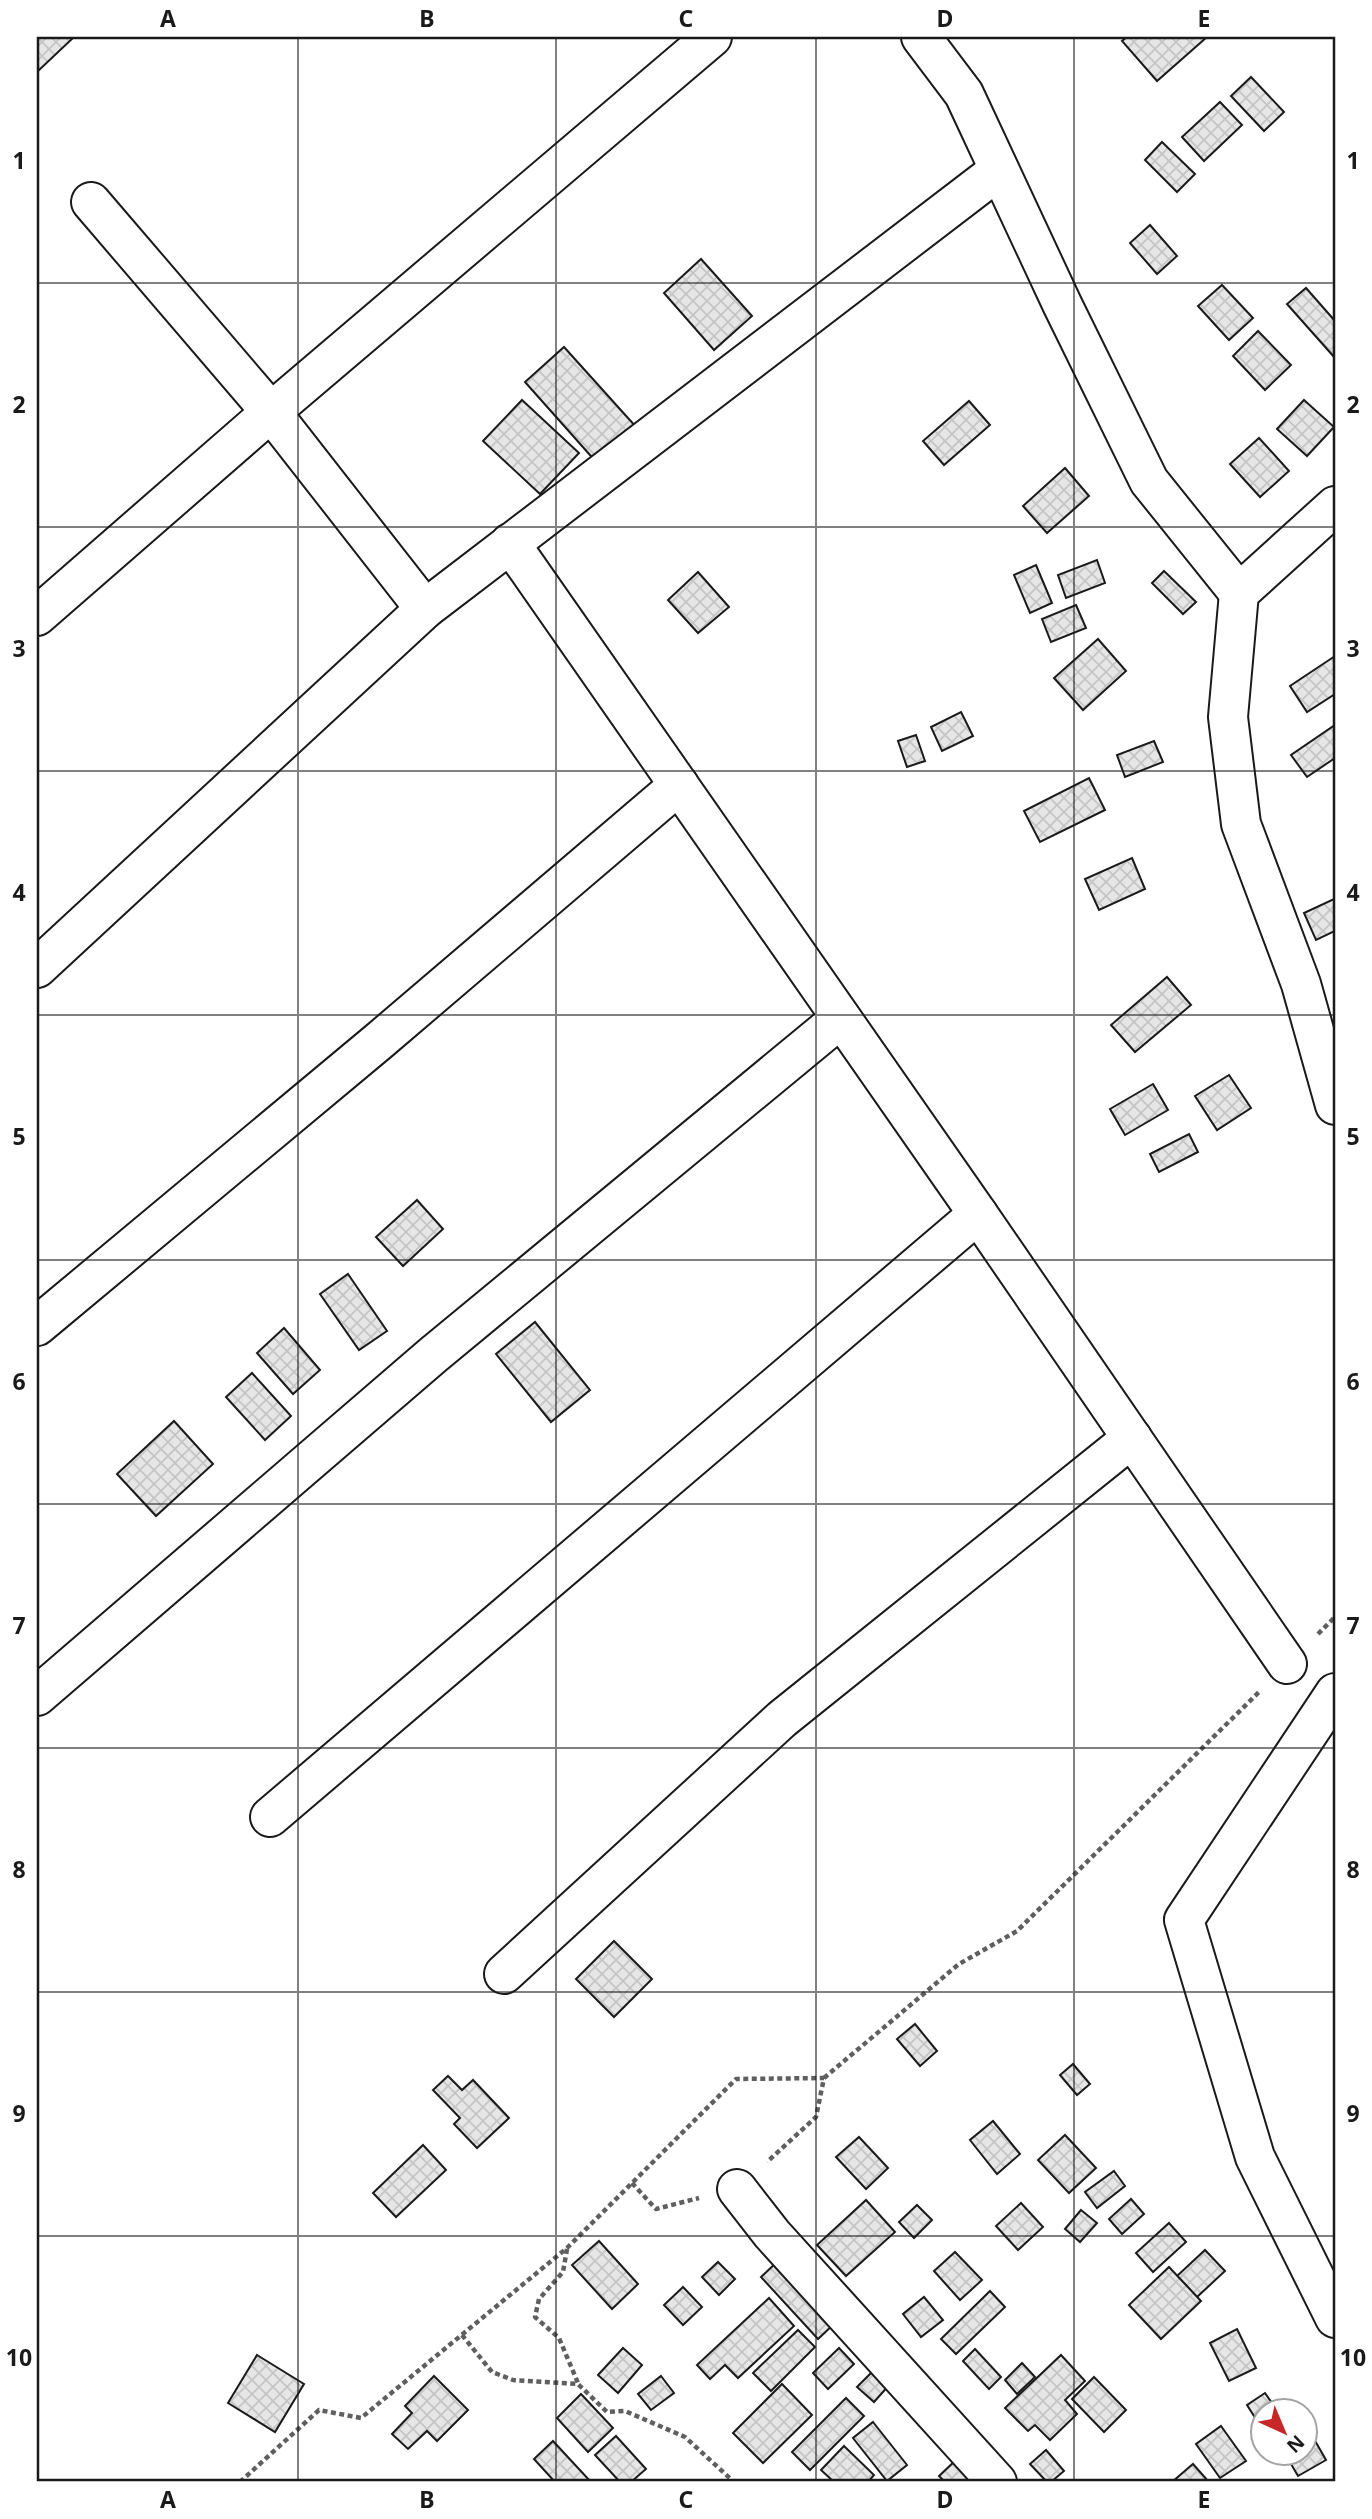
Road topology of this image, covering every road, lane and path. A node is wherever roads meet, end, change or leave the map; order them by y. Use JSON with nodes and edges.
{"nodes":[{"id":1,"x":712,"y":37,"type":"edge"},
{"id":2,"x":921,"y":37,"type":"edge"},
{"id":3,"x":999,"y":170,"type":"junction"},
{"id":4,"x":91,"y":202,"type":"dead end"},
{"id":5,"x":271,"y":412,"type":"junction"},
{"id":6,"x":1335,"y":506,"type":"edge"},
{"id":7,"x":510,"y":543,"type":"junction"},
{"id":8,"x":1239,"y":593,"type":"junction"},
{"id":9,"x":425,"y":609,"type":"junction"},
{"id":10,"x":37,"y":616,"type":"edge"},
{"id":11,"x":679,"y":785,"type":"junction"},
{"id":12,"x":37,"y":968,"type":"edge"},
{"id":13,"x":841,"y":1018,"type":"junction"},
{"id":14,"x":1335,"y":1105,"type":"edge"},
{"id":15,"x":978,"y":1214,"type":"junction"},
{"id":16,"x":37,"y":1326,"type":"edge"},
{"id":17,"x":1132,"y":1438,"type":"junction"},
{"id":18,"x":1335,"y":1617,"type":"edge"},
{"id":19,"x":1287,"y":1664,"type":"junction"},
{"id":20,"x":1335,"y":1693,"type":"edge"},
{"id":21,"x":37,"y":1696,"type":"edge"},
{"id":22,"x":270,"y":1817,"type":"dead end"},
{"id":23,"x":504,"y":1974,"type":"dead end"},
{"id":24,"x":824,"y":2078,"type":"junction"},
{"id":25,"x":632,"y":2183,"type":"junction"},
{"id":26,"x":737,"y":2189,"type":"junction"},
{"id":27,"x":567,"y":2248,"type":"junction"},
{"id":28,"x":1335,"y":2318,"type":"edge"},
{"id":29,"x":462,"y":2334,"type":"junction"},
{"id":30,"x":578,"y":2384,"type":"junction"},
{"id":31,"x":240,"y":2482,"type":"edge"},
{"id":32,"x":734,"y":2482,"type":"edge"},
{"id":33,"x":997,"y":2482,"type":"edge"}],
"edges":[{"from":1,"to":5,"type":"street"},
{"from":2,"to":3,"type":"street"},
{"from":3,"to":7,"type":"street"},
{"from":3,"to":8,"type":"street"},
{"from":4,"to":5,"type":"street"},
{"from":5,"to":9,"type":"street"},
{"from":5,"to":10,"type":"street"},
{"from":6,"to":8,"type":"street"},
{"from":7,"to":9,"type":"street"},
{"from":7,"to":11,"type":"street"},
{"from":8,"to":14,"type":"street"},
{"from":9,"to":12,"type":"street"},
{"from":11,"to":13,"type":"street"},
{"from":11,"to":16,"type":"street"},
{"from":13,"to":15,"type":"street"},
{"from":13,"to":21,"type":"street"},
{"from":15,"to":17,"type":"street"},
{"from":15,"to":22,"type":"street"},
{"from":17,"to":19,"type":"street"},
{"from":17,"to":23,"type":"street"},
{"from":18,"to":19,"type":"path"},
{"from":19,"to":24,"type":"path"},
{"from":20,"to":28,"type":"street"},
{"from":24,"to":25,"type":"path"},
{"from":24,"to":26,"type":"path"},
{"from":25,"to":26,"type":"path"},
{"from":25,"to":27,"type":"path"},
{"from":26,"to":33,"type":"street"},
{"from":27,"to":29,"type":"path"},
{"from":27,"to":30,"type":"path"},
{"from":29,"to":30,"type":"path"},
{"from":29,"to":31,"type":"path"},
{"from":30,"to":32,"type":"path"}]}
